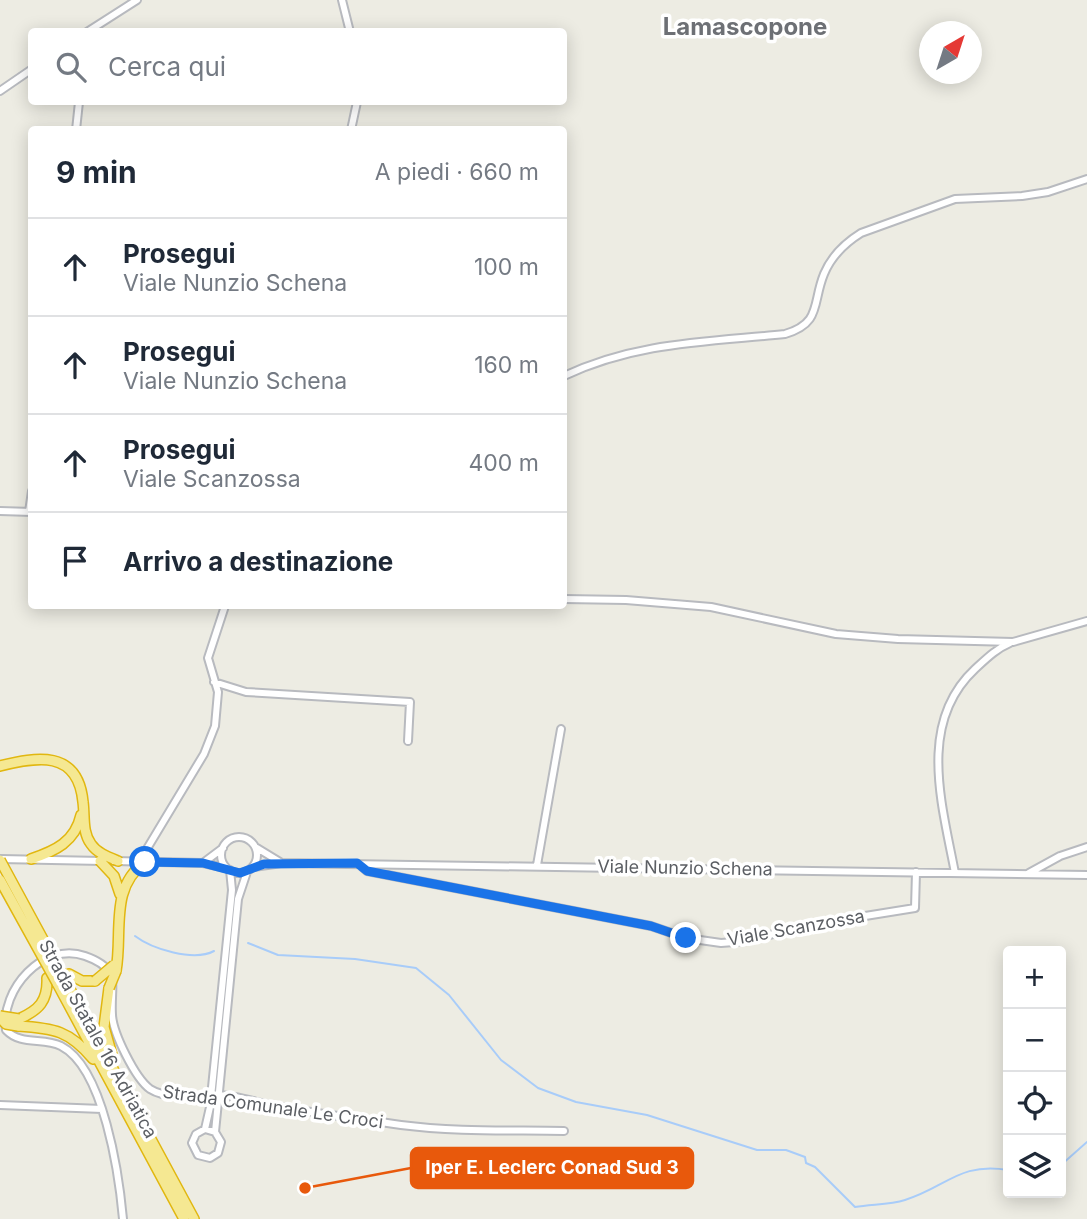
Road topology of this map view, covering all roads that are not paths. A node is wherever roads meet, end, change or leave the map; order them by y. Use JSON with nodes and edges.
{"nodes":[{"id":1,"x":137,"y":0,"type":"edge"},
{"id":2,"x":342,"y":0,"type":"edge"},
{"id":3,"x":94,"y":28,"type":"edge"},
{"id":4,"x":349,"y":28,"type":"edge"},
{"id":5,"x":28,"y":72,"type":"edge"},
{"id":6,"x":0,"y":91,"type":"edge"},
{"id":7,"x":79,"y":105,"type":"edge"},
{"id":8,"x":356,"y":105,"type":"edge"},
{"id":9,"x":76,"y":126,"type":"edge"},
{"id":10,"x":352,"y":126,"type":"edge"},
{"id":11,"x":1087,"y":179,"type":"edge"},
{"id":12,"x":567,"y":375,"type":"edge"},
{"id":13,"x":0,"y":511,"type":"edge"},
{"id":14,"x":28,"y":512,"type":"edge"},
{"id":15,"x":567,"y":599,"type":"edge"},
{"id":16,"x":224,"y":609,"type":"edge"},
{"id":17,"x":1087,"y":621,"type":"edge"},
{"id":18,"x":1013,"y":642,"type":"junction"},
{"id":19,"x":214,"y":682,"type":"junction"},
{"id":20,"x":561,"y":729,"type":"dead end"},
{"id":21,"x":408,"y":741,"type":"dead end"},
{"id":22,"x":2,"y":767,"type":"edge"},
{"id":23,"x":84,"y":803,"type":"junction"},
{"id":24,"x":1087,"y":846,"type":"edge"},
{"id":25,"x":255,"y":847,"type":"junction"},
{"id":26,"x":223,"y":848,"type":"junction"},
{"id":27,"x":0,"y":858,"type":"edge"},
{"id":28,"x":31,"y":859,"type":"junction"},
{"id":29,"x":100,"y":861,"type":"junction"},
{"id":30,"x":118,"y":862,"type":"junction"},
{"id":31,"x":142,"y":862,"type":"junction"},
{"id":32,"x":203,"y":863,"type":"junction"},
{"id":33,"x":282,"y":863,"type":"junction"},
{"id":34,"x":357,"y":863,"type":"junction"},
{"id":35,"x":537,"y":865,"type":"junction"},
{"id":36,"x":228,"y":869,"type":"junction"},
{"id":37,"x":250,"y":870,"type":"junction"},
{"id":38,"x":916,"y":872,"type":"junction"},
{"id":39,"x":956,"y":873,"type":"junction"},
{"id":40,"x":1027,"y":874,"type":"junction"},
{"id":41,"x":1087,"y":875,"type":"edge"},
{"id":42,"x":4,"y":877,"type":"edge"},
{"id":43,"x":121,"y":896,"type":"junction"},
{"id":44,"x":36,"y":935,"type":"junction"},
{"id":45,"x":116,"y":965,"type":"junction"},
{"id":46,"x":64,"y":979,"type":"junction"},
{"id":47,"x":0,"y":1017,"type":"edge"},
{"id":48,"x":19,"y":1023,"type":"junction"},
{"id":49,"x":214,"y":1096,"type":"junction"},
{"id":50,"x":135,"y":1104,"type":"junction"},
{"id":51,"x":0,"y":1105,"type":"edge"},
{"id":52,"x":102,"y":1109,"type":"junction"},
{"id":53,"x":132,"y":1123,"type":"junction"},
{"id":54,"x":205,"y":1129,"type":"junction"},
{"id":55,"x":565,"y":1131,"type":"dead end"},
{"id":56,"x":215,"y":1132,"type":"junction"},
{"id":57,"x":123,"y":1219,"type":"edge"},
{"id":58,"x":184,"y":1219,"type":"edge"},
{"id":59,"x":194,"y":1219,"type":"edge"}],
"edges":[{"from":1,"to":3,"type":"street"},
{"from":2,"to":4,"type":"street"},
{"from":5,"to":6,"type":"street"},
{"from":7,"to":9,"type":"street"},
{"from":8,"to":10,"type":"street"},
{"from":11,"to":12,"type":"street"},
{"from":13,"to":14,"type":"street"},
{"from":15,"to":18,"type":"street"},
{"from":16,"to":19,"type":"street"},
{"from":17,"to":18,"type":"street"},
{"from":18,"to":39,"type":"street"},
{"from":19,"to":21,"type":"street"},
{"from":19,"to":31,"type":"street"},
{"from":20,"to":35,"type":"street"},
{"from":22,"to":23,"type":"highway"},
{"from":23,"to":28,"type":"highway"},
{"from":23,"to":30,"type":"highway"},
{"from":24,"to":40,"type":"street"},
{"from":25,"to":26,"type":"street"},
{"from":25,"to":33,"type":"street"},
{"from":25,"to":37,"type":"street"},
{"from":26,"to":32,"type":"street"},
{"from":26,"to":36,"type":"street"},
{"from":27,"to":28,"type":"street"},
{"from":27,"to":42,"type":"highway","name":"Strada Statale 16 Adriatica","bridge":true},
{"from":28,"to":29,"type":"street"},
{"from":29,"to":30,"type":"street"},
{"from":29,"to":43,"type":"highway"},
{"from":30,"to":31,"type":"street"},
{"from":31,"to":32,"type":"street"},
{"from":31,"to":43,"type":"highway"},
{"from":32,"to":36,"type":"street"},
{"from":33,"to":34,"type":"street","name":"Viale Nunzio Schena"},
{"from":33,"to":37,"type":"street","name":"Viale Nunzio Schena"},
{"from":34,"to":35,"type":"street","name":"Viale Nunzio Schena"},
{"from":34,"to":38,"type":"street","name":"Viale Scanzossa"},
{"from":35,"to":38,"type":"street","name":"Viale Nunzio Schena"},
{"from":36,"to":37,"type":"street"},
{"from":36,"to":49,"type":"street"},
{"from":37,"to":49,"type":"street"},
{"from":38,"to":39,"type":"street","name":"Viale Nunzio Schena"},
{"from":39,"to":40,"type":"street","name":"Viale Nunzio Schena"},
{"from":40,"to":41,"type":"street","name":"Viale Nunzio Schena"},
{"from":42,"to":44,"type":"highway","name":"Strada Statale 16 Adriatica","bridge":true},
{"from":43,"to":45,"type":"highway"},
{"from":44,"to":46,"type":"highway","name":"Strada Statale 16 Adriatica","bridge":true},
{"from":44,"to":46,"type":"highway","bridge":true},
{"from":44,"to":48,"type":"highway","bridge":true},
{"from":45,"to":46,"type":"highway","bridge":true},
{"from":45,"to":50,"type":"highway","bridge":true},
{"from":46,"to":50,"type":"highway","name":"Strada Statale 16 Adriatica"},
{"from":46,"to":53,"type":"highway","name":"Strada Statale 16 Adriatica"},
{"from":47,"to":48,"type":"highway","bridge":true},
{"from":48,"to":53,"type":"highway"},
{"from":49,"to":52,"type":"street","name":"Strada Comunale Le Croci"},
{"from":49,"to":54,"type":"street"},
{"from":49,"to":55,"type":"street","name":"Strada Comunale Le Croci"},
{"from":49,"to":56,"type":"street"},
{"from":50,"to":59,"type":"highway","name":"Strada Statale 16 Adriatica"},
{"from":51,"to":52,"type":"street"},
{"from":52,"to":57,"type":"street"},
{"from":53,"to":58,"type":"highway","name":"Strada Statale 16 Adriatica"},
{"from":54,"to":56,"type":"street"},
{"from":54,"to":56,"type":"street"}]}
